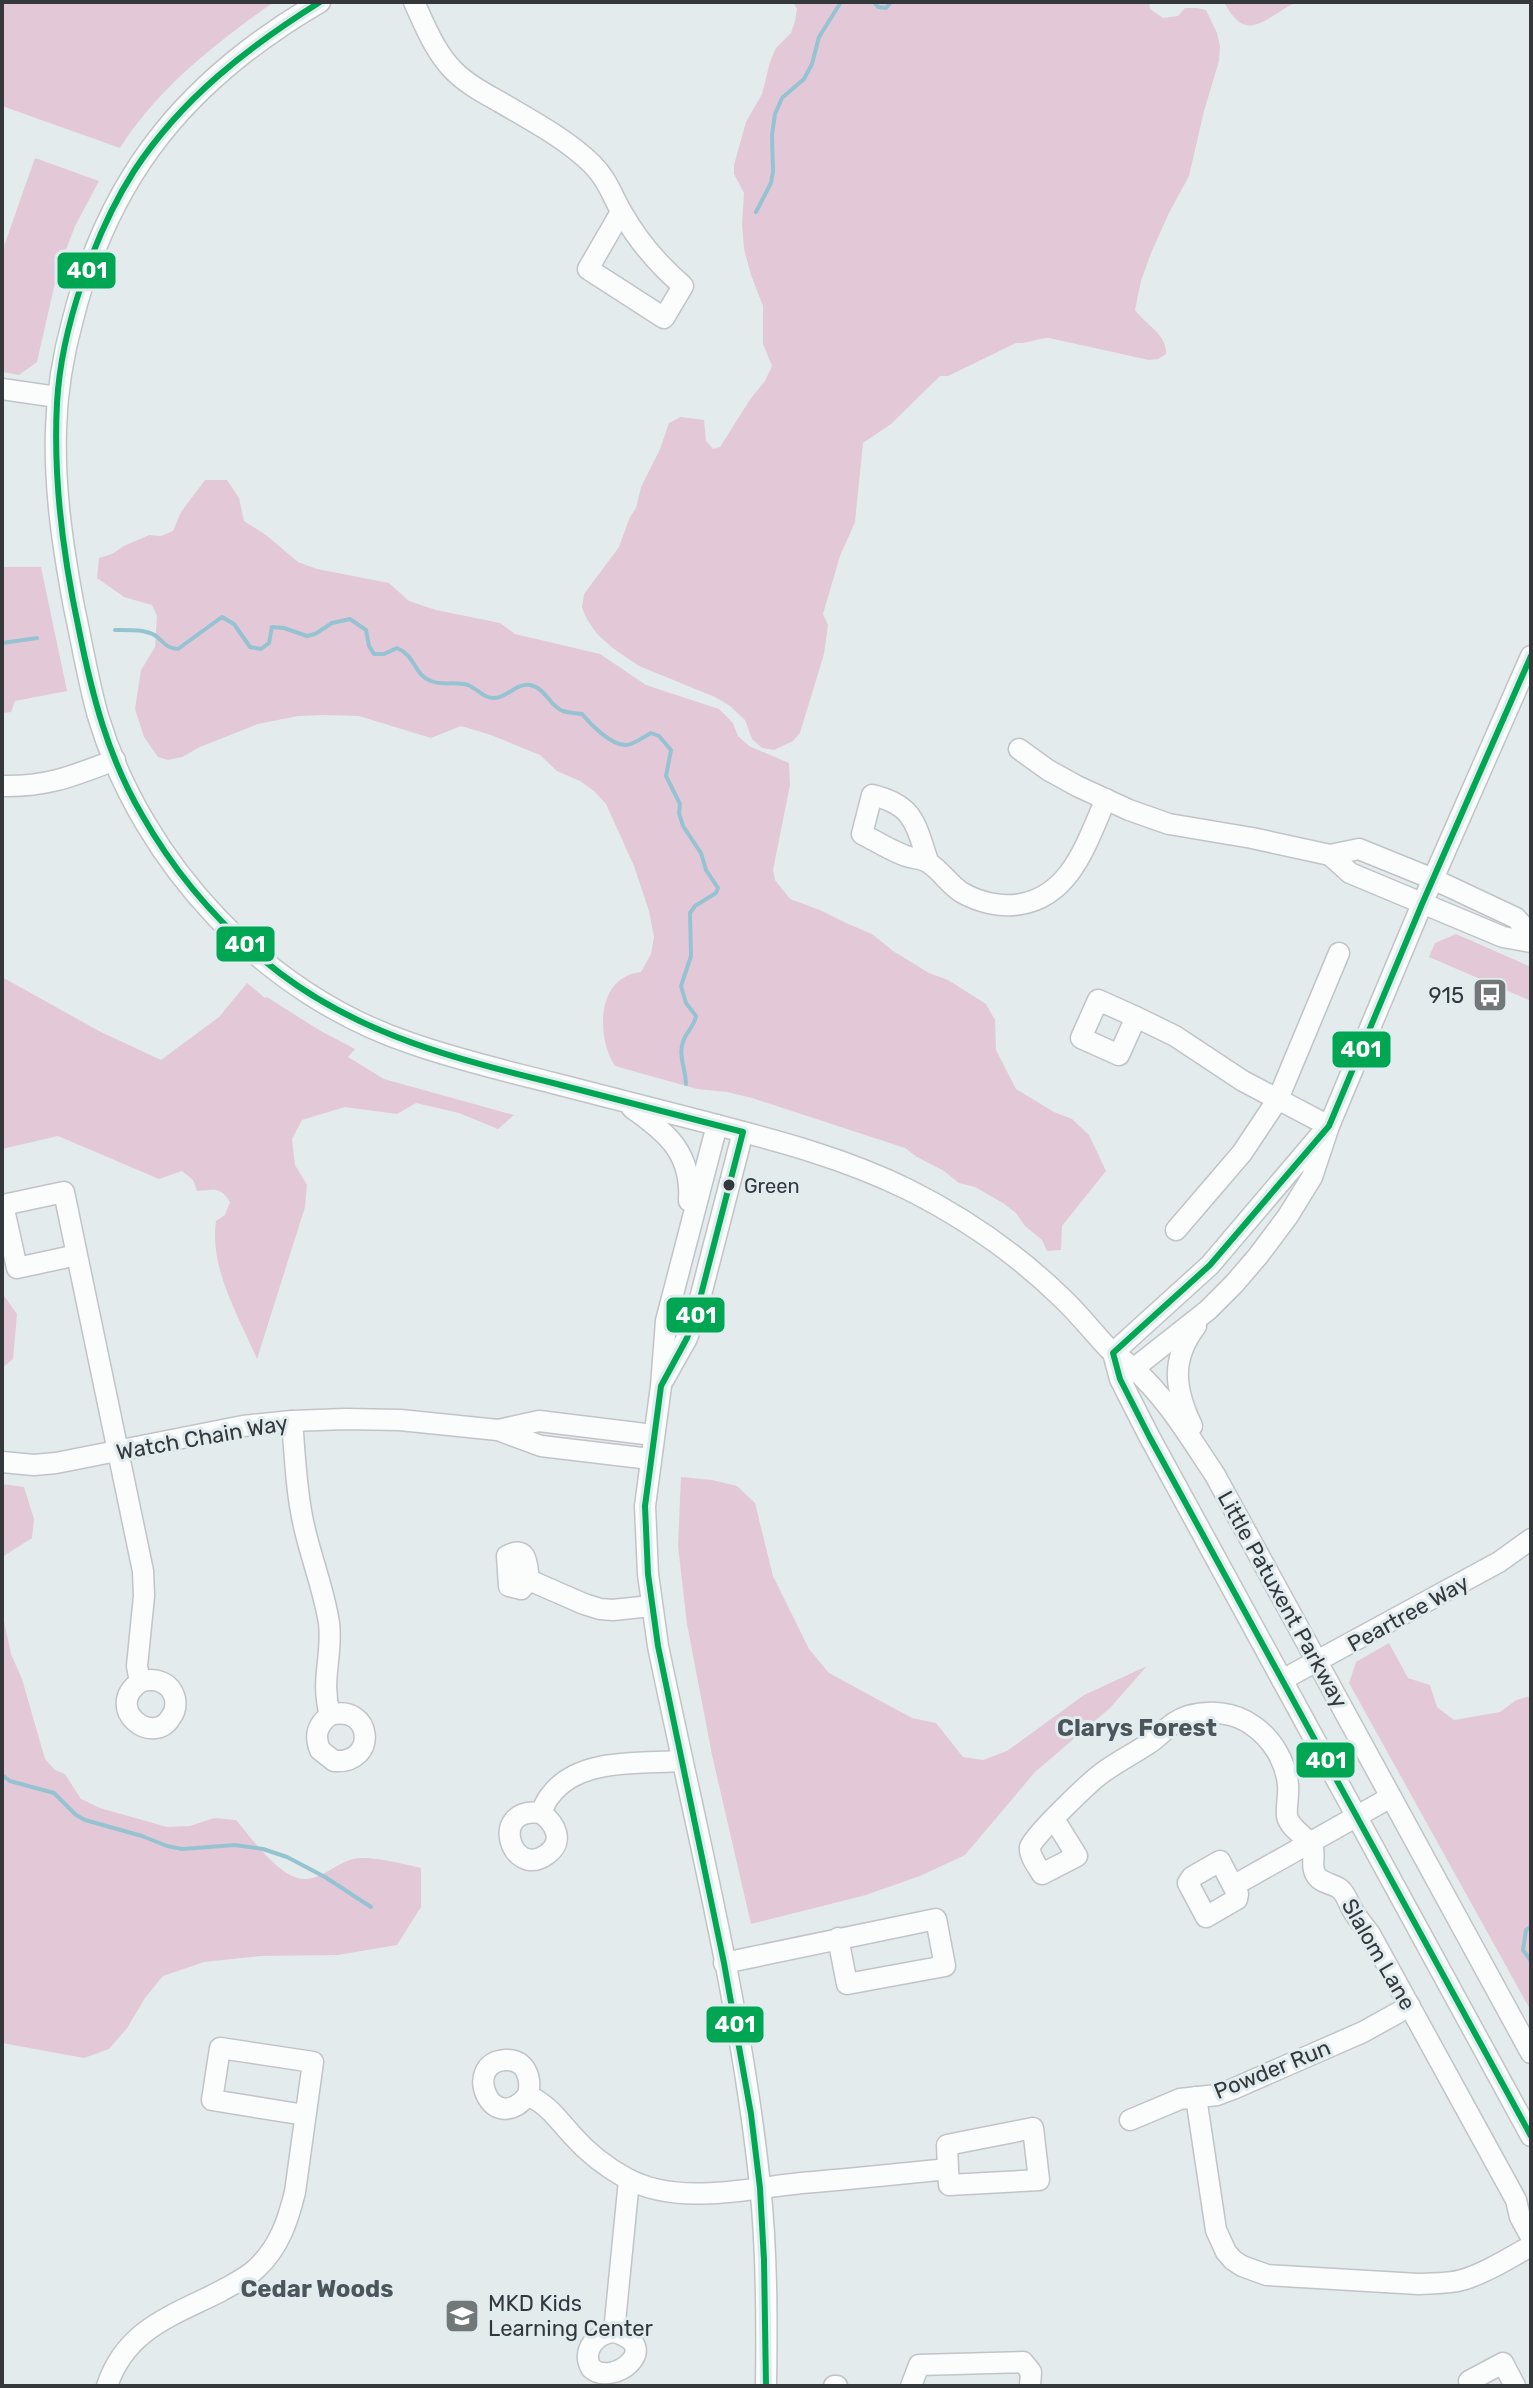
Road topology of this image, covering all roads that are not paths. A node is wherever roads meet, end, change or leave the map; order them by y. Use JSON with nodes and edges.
{"nodes":[{"id":1,"x":320,"y":2,"type":"edge"},
{"id":2,"x":414,"y":2,"type":"edge"},
{"id":3,"x":621,"y":212,"type":"junction"},
{"id":4,"x":2,"y":389,"type":"edge"},
{"id":5,"x":57,"y":397,"type":"junction"},
{"id":6,"x":1531,"y":656,"type":"edge"},
{"id":7,"x":1019,"y":749,"type":"dead end"},
{"id":8,"x":115,"y":760,"type":"junction"},
{"id":9,"x":2,"y":786,"type":"edge"},
{"id":10,"x":1106,"y":799,"type":"junction"},
{"id":11,"x":1330,"y":855,"type":"junction"},
{"id":12,"x":928,"y":861,"type":"dead end"},
{"id":13,"x":1433,"y":879,"type":"junction"},
{"id":14,"x":1422,"y":904,"type":"junction"},
{"id":15,"x":1531,"y":935,"type":"edge"},
{"id":16,"x":1531,"y":942,"type":"edge"},
{"id":17,"x":1339,"y":953,"type":"dead end"},
{"id":18,"x":1136,"y":1017,"type":"dead end"},
{"id":19,"x":1278,"y":1099,"type":"junction"},
{"id":20,"x":622,"y":1101,"type":"junction"},
{"id":21,"x":717,"y":1125,"type":"junction"},
{"id":22,"x":1329,"y":1126,"type":"junction"},
{"id":23,"x":743,"y":1132,"type":"junction"},
{"id":24,"x":1176,"y":1230,"type":"dead end"},
{"id":25,"x":686,"y":1240,"type":"junction"},
{"id":26,"x":77,"y":1255,"type":"junction"},
{"id":27,"x":1208,"y":1310,"type":"junction"},
{"id":28,"x":1113,"y":1353,"type":"junction"},
{"id":29,"x":1127,"y":1374,"type":"junction"},
{"id":30,"x":661,"y":1386,"type":"junction"},
{"id":31,"x":292,"y":1421,"type":"junction"},
{"id":32,"x":498,"y":1430,"type":"junction"},
{"id":33,"x":653,"y":1435,"type":"junction"},
{"id":34,"x":119,"y":1452,"type":"junction"},
{"id":35,"x":650,"y":1459,"type":"junction"},
{"id":36,"x":2,"y":1462,"type":"edge"},
{"id":37,"x":1215,"y":1475,"type":"junction"},
{"id":38,"x":1531,"y":1539,"type":"edge"},
{"id":39,"x":529,"y":1580,"type":"dead end"},
{"id":40,"x":651,"y":1606,"type":"junction"},
{"id":41,"x":1319,"y":1662,"type":"junction"},
{"id":42,"x":1282,"y":1680,"type":"junction"},
{"id":43,"x":140,"y":1682,"type":"dead end"},
{"id":44,"x":330,"y":1715,"type":"dead end"},
{"id":45,"x":682,"y":1761,"type":"junction"},
{"id":46,"x":1391,"y":1797,"type":"junction"},
{"id":47,"x":541,"y":1813,"type":"dead end"},
{"id":48,"x":1357,"y":1817,"type":"junction"},
{"id":49,"x":1054,"y":1819,"type":"dead end"},
{"id":50,"x":1309,"y":1842,"type":"junction"},
{"id":51,"x":1233,"y":1886,"type":"dead end"},
{"id":52,"x":838,"y":1938,"type":"junction"},
{"id":53,"x":724,"y":1963,"type":"junction"},
{"id":54,"x":1410,"y":2006,"type":"junction"},
{"id":55,"x":1531,"y":2053,"type":"edge"},
{"id":56,"x":528,"y":2095,"type":"dead end"},
{"id":57,"x":1196,"y":2097,"type":"junction"},
{"id":58,"x":305,"y":2115,"type":"junction"},
{"id":59,"x":1130,"y":2120,"type":"dead end"},
{"id":60,"x":1531,"y":2136,"type":"edge"},
{"id":61,"x":948,"y":2169,"type":"junction"},
{"id":62,"x":629,"y":2180,"type":"junction"},
{"id":63,"x":760,"y":2188,"type":"junction"},
{"id":64,"x":1531,"y":2237,"type":"edge"},
{"id":65,"x":1531,"y":2246,"type":"edge"},
{"id":66,"x":614,"y":2332,"type":"dead end"},
{"id":67,"x":107,"y":2386,"type":"edge"},
{"id":68,"x":766,"y":2386,"type":"edge"},
{"id":69,"x":911,"y":2386,"type":"edge"},
{"id":70,"x":1030,"y":2386,"type":"edge"},
{"id":71,"x":1471,"y":2386,"type":"edge"},
{"id":72,"x":1515,"y":2386,"type":"edge"}],
"edges":[{"from":1,"to":5,"type":"street","name":"Little Patuxent Parkway"},
{"from":2,"to":3,"type":"street"},
{"from":3,"to":3,"type":"street"},
{"from":4,"to":5,"type":"street"},
{"from":5,"to":8,"type":"street","name":"Little Patuxent Parkway"},
{"from":6,"to":13,"type":"street"},
{"from":7,"to":10,"type":"street"},
{"from":8,"to":9,"type":"street"},
{"from":8,"to":20,"type":"street","name":"Little Patuxent Parkway"},
{"from":10,"to":11,"type":"street"},
{"from":10,"to":12,"type":"street"},
{"from":11,"to":13,"type":"street"},
{"from":11,"to":14,"type":"street"},
{"from":13,"to":14,"type":"street"},
{"from":13,"to":15,"type":"street"},
{"from":14,"to":16,"type":"street"},
{"from":14,"to":22,"type":"street"},
{"from":17,"to":19,"type":"street"},
{"from":18,"to":19,"type":"street"},
{"from":19,"to":22,"type":"street"},
{"from":19,"to":24,"type":"street"},
{"from":20,"to":21,"type":"street","name":"Little Patuxent Parkway"},
{"from":20,"to":25,"type":"street"},
{"from":21,"to":23,"type":"street","name":"Little Patuxent Parkway"},
{"from":21,"to":25,"type":"street"},
{"from":22,"to":27,"type":"street"},
{"from":22,"to":28,"type":"street"},
{"from":23,"to":28,"type":"street","name":"Little Patuxent Parkway"},
{"from":23,"to":30,"type":"street"},
{"from":25,"to":30,"type":"street"},
{"from":26,"to":26,"type":"street"},
{"from":26,"to":34,"type":"street"},
{"from":27,"to":29,"type":"street"},
{"from":27,"to":37,"type":"street"},
{"from":28,"to":29,"type":"street","name":"Little Patuxent Parkway"},
{"from":29,"to":37,"type":"street","name":"Little Patuxent Parkway"},
{"from":29,"to":42,"type":"street","name":"Little Patuxent Parkway"},
{"from":30,"to":33,"type":"street"},
{"from":31,"to":32,"type":"street","name":"Watch Chain Way"},
{"from":31,"to":34,"type":"street","name":"Watch Chain Way"},
{"from":31,"to":44,"type":"street"},
{"from":32,"to":33,"type":"street","name":"Watch Chain Way"},
{"from":32,"to":35,"type":"street","name":"Watch Chain Way"},
{"from":33,"to":35,"type":"street"},
{"from":34,"to":36,"type":"street","name":"Watch Chain Way"},
{"from":34,"to":43,"type":"street"},
{"from":35,"to":40,"type":"street"},
{"from":37,"to":41,"type":"street","name":"Little Patuxent Parkway"},
{"from":38,"to":41,"type":"street","name":"Peartree Way"},
{"from":39,"to":40,"type":"street"},
{"from":40,"to":45,"type":"street"},
{"from":41,"to":42,"type":"street","name":"Peartree Way"},
{"from":41,"to":46,"type":"street","name":"Little Patuxent Parkway"},
{"from":42,"to":48,"type":"street","name":"Little Patuxent Parkway"},
{"from":45,"to":47,"type":"street"},
{"from":45,"to":53,"type":"street"},
{"from":46,"to":48,"type":"street"},
{"from":46,"to":55,"type":"street","name":"Little Patuxent Parkway"},
{"from":48,"to":50,"type":"street"},
{"from":48,"to":60,"type":"street","name":"Little Patuxent Parkway"},
{"from":49,"to":50,"type":"street","name":"Slalom Lane"},
{"from":50,"to":51,"type":"street"},
{"from":50,"to":54,"type":"street","name":"Slalom Lane"},
{"from":52,"to":52,"type":"street"},
{"from":52,"to":53,"type":"street"},
{"from":53,"to":63,"type":"street"},
{"from":54,"to":57,"type":"street","name":"Powder Run"},
{"from":54,"to":64,"type":"street","name":"Slalom Lane"},
{"from":56,"to":62,"type":"street"},
{"from":57,"to":59,"type":"street","name":"Powder Run"},
{"from":57,"to":65,"type":"street"},
{"from":58,"to":58,"type":"street"},
{"from":58,"to":67,"type":"street"},
{"from":61,"to":61,"type":"street"},
{"from":61,"to":63,"type":"street"},
{"from":62,"to":63,"type":"street"},
{"from":62,"to":66,"type":"street"},
{"from":63,"to":68,"type":"street"},
{"from":69,"to":70,"type":"street"},
{"from":71,"to":72,"type":"street"}]}
